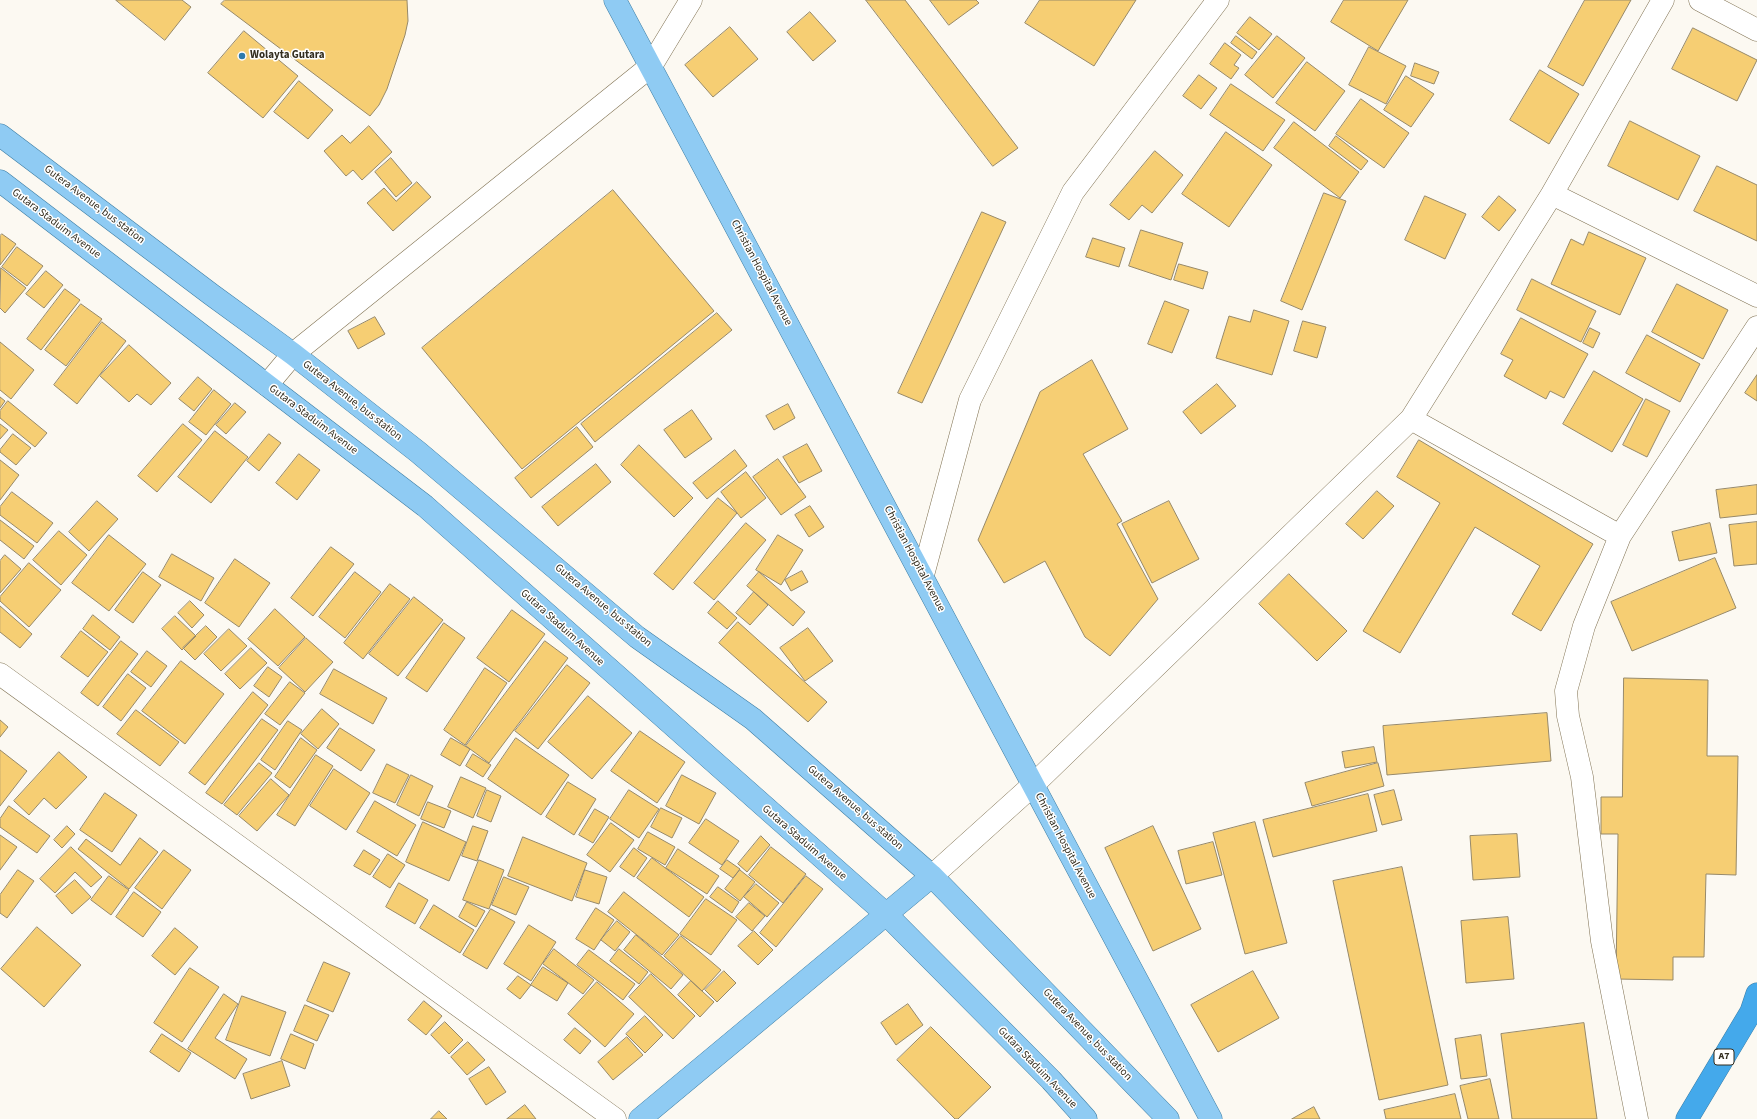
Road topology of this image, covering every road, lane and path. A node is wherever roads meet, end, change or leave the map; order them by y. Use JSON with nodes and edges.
{"nodes":[{"id":1,"x":615,"y":0,"type":"edge"},
{"id":2,"x":691,"y":0,"type":"edge"},
{"id":3,"x":1218,"y":0,"type":"edge"},
{"id":4,"x":1663,"y":0,"type":"edge"},
{"id":5,"x":1700,"y":0,"type":"edge"},
{"id":6,"x":1757,"y":30,"type":"edge"},
{"id":7,"x":650,"y":66,"type":"junction"},
{"id":8,"x":0,"y":135,"type":"edge"},
{"id":9,"x":0,"y":181,"type":"edge"},
{"id":10,"x":1552,"y":194,"type":"junction"},
{"id":11,"x":1757,"y":296,"type":"edge"},
{"id":12,"x":1757,"y":327,"type":"edge"},
{"id":13,"x":293,"y":354,"type":"junction"},
{"id":14,"x":268,"y":385,"type":"junction"},
{"id":15,"x":1411,"y":419,"type":"junction"},
{"id":16,"x":1620,"y":536,"type":"junction"},
{"id":17,"x":923,"y":575,"type":"junction"},
{"id":18,"x":0,"y":674,"type":"edge"},
{"id":19,"x":1033,"y":785,"type":"junction"},
{"id":20,"x":932,"y":876,"type":"junction"},
{"id":21,"x":886,"y":914,"type":"junction"},
{"id":22,"x":1757,"y":994,"type":"edge"},
{"id":23,"x":615,"y":1119,"type":"edge"},
{"id":24,"x":640,"y":1119,"type":"edge"},
{"id":25,"x":1086,"y":1119,"type":"edge"},
{"id":26,"x":1168,"y":1119,"type":"edge"},
{"id":27,"x":1211,"y":1119,"type":"edge"},
{"id":28,"x":1637,"y":1119,"type":"edge"},
{"id":29,"x":1687,"y":1119,"type":"edge"}],
"edges":[{"from":1,"to":7,"type":"main road","name":"Christian Hospital Avenue"},
{"from":2,"to":7,"type":"street"},
{"from":3,"to":17,"type":"street"},
{"from":4,"to":10,"type":"street"},
{"from":5,"to":6,"type":"street"},
{"from":7,"to":13,"type":"street"},
{"from":7,"to":17,"type":"main road","name":"Christian Hospital Avenue"},
{"from":8,"to":13,"type":"main road","name":"Gutera Avenue, bus station"},
{"from":9,"to":14,"type":"main road","name":"Gutara Staduim Avenue"},
{"from":10,"to":11,"type":"street"},
{"from":10,"to":15,"type":"street"},
{"from":12,"to":16,"type":"street"},
{"from":13,"to":14,"type":"street"},
{"from":13,"to":20,"type":"main road","name":"Gutera Avenue, bus station"},
{"from":14,"to":21,"type":"main road","name":"Gutara Staduim Avenue"},
{"from":15,"to":16,"type":"street"},
{"from":15,"to":19,"type":"street"},
{"from":16,"to":28,"type":"street"},
{"from":17,"to":19,"type":"main road","name":"Christian Hospital Avenue"},
{"from":18,"to":23,"type":"street"},
{"from":19,"to":20,"type":"street"},
{"from":19,"to":27,"type":"main road","name":"Christian Hospital Avenue"},
{"from":20,"to":21,"type":"main road"},
{"from":20,"to":26,"type":"main road","name":"Gutera Avenue, bus station"},
{"from":21,"to":24,"type":"main road"},
{"from":21,"to":25,"type":"main road","name":"Gutara Staduim Avenue"},
{"from":22,"to":29,"type":"highway","number":"A7"}]}
